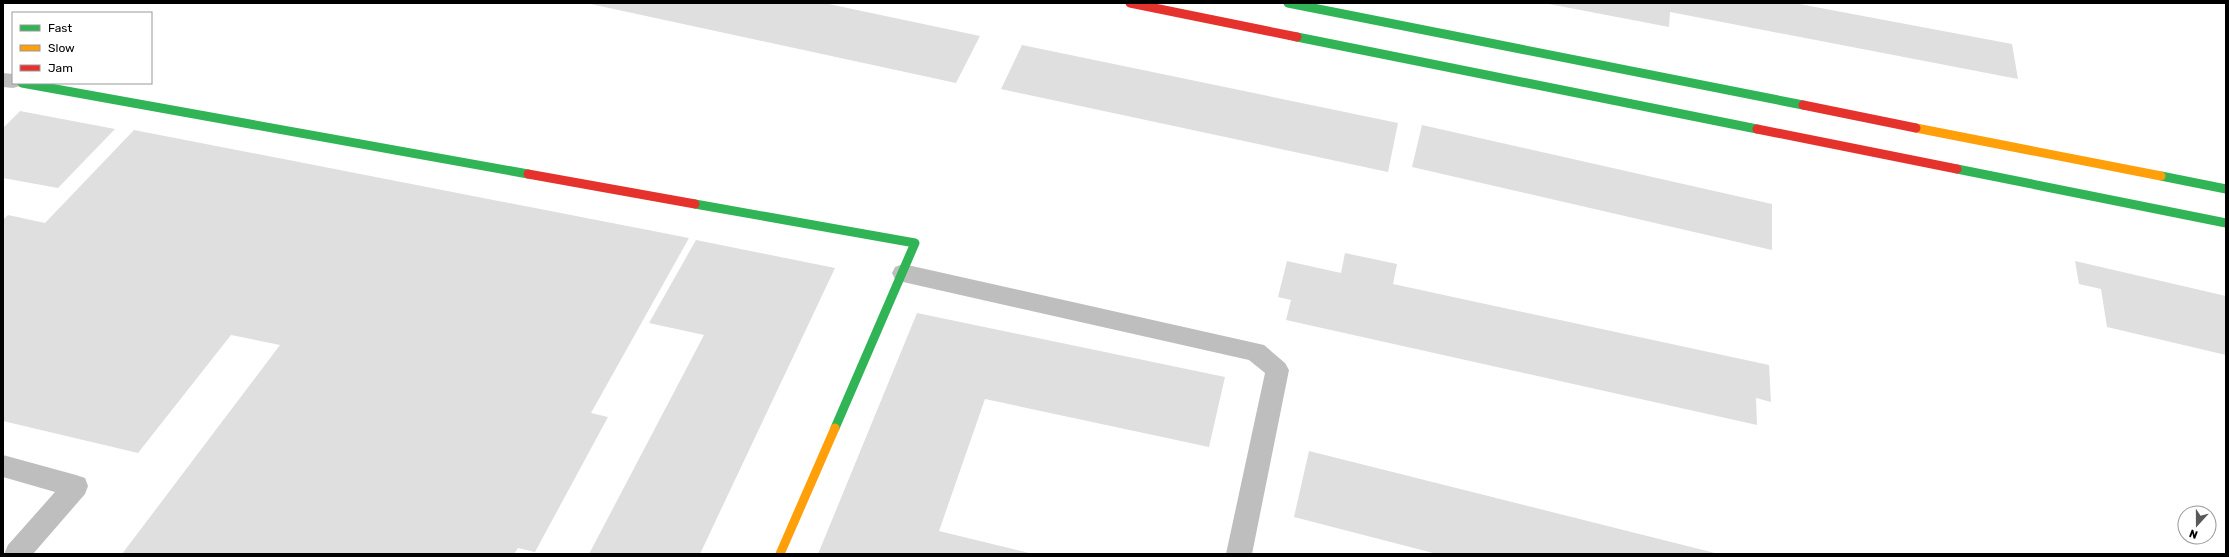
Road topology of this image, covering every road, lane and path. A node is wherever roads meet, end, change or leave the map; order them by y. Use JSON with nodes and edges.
{"nodes":[{"id":1,"x":1130,"y":3,"type":"edge"},
{"id":2,"x":1288,"y":3,"type":"edge"},
{"id":3,"x":28,"y":84,"type":"edge"},
{"id":4,"x":2226,"y":189,"type":"edge"},
{"id":5,"x":2226,"y":224,"type":"edge"},
{"id":6,"x":903,"y":273,"type":"junction"},
{"id":7,"x":3,"y":466,"type":"edge"},
{"id":8,"x":17,"y":554,"type":"edge"},
{"id":9,"x":780,"y":554,"type":"edge"},
{"id":10,"x":1239,"y":554,"type":"edge"}],
"edges":[{"from":1,"to":5,"type":"main road"},
{"from":2,"to":4,"type":"main road"},
{"from":3,"to":6,"type":"main road"},
{"from":6,"to":9,"type":"main road"},
{"from":6,"to":10,"type":"street"},
{"from":7,"to":8,"type":"street"}]}
